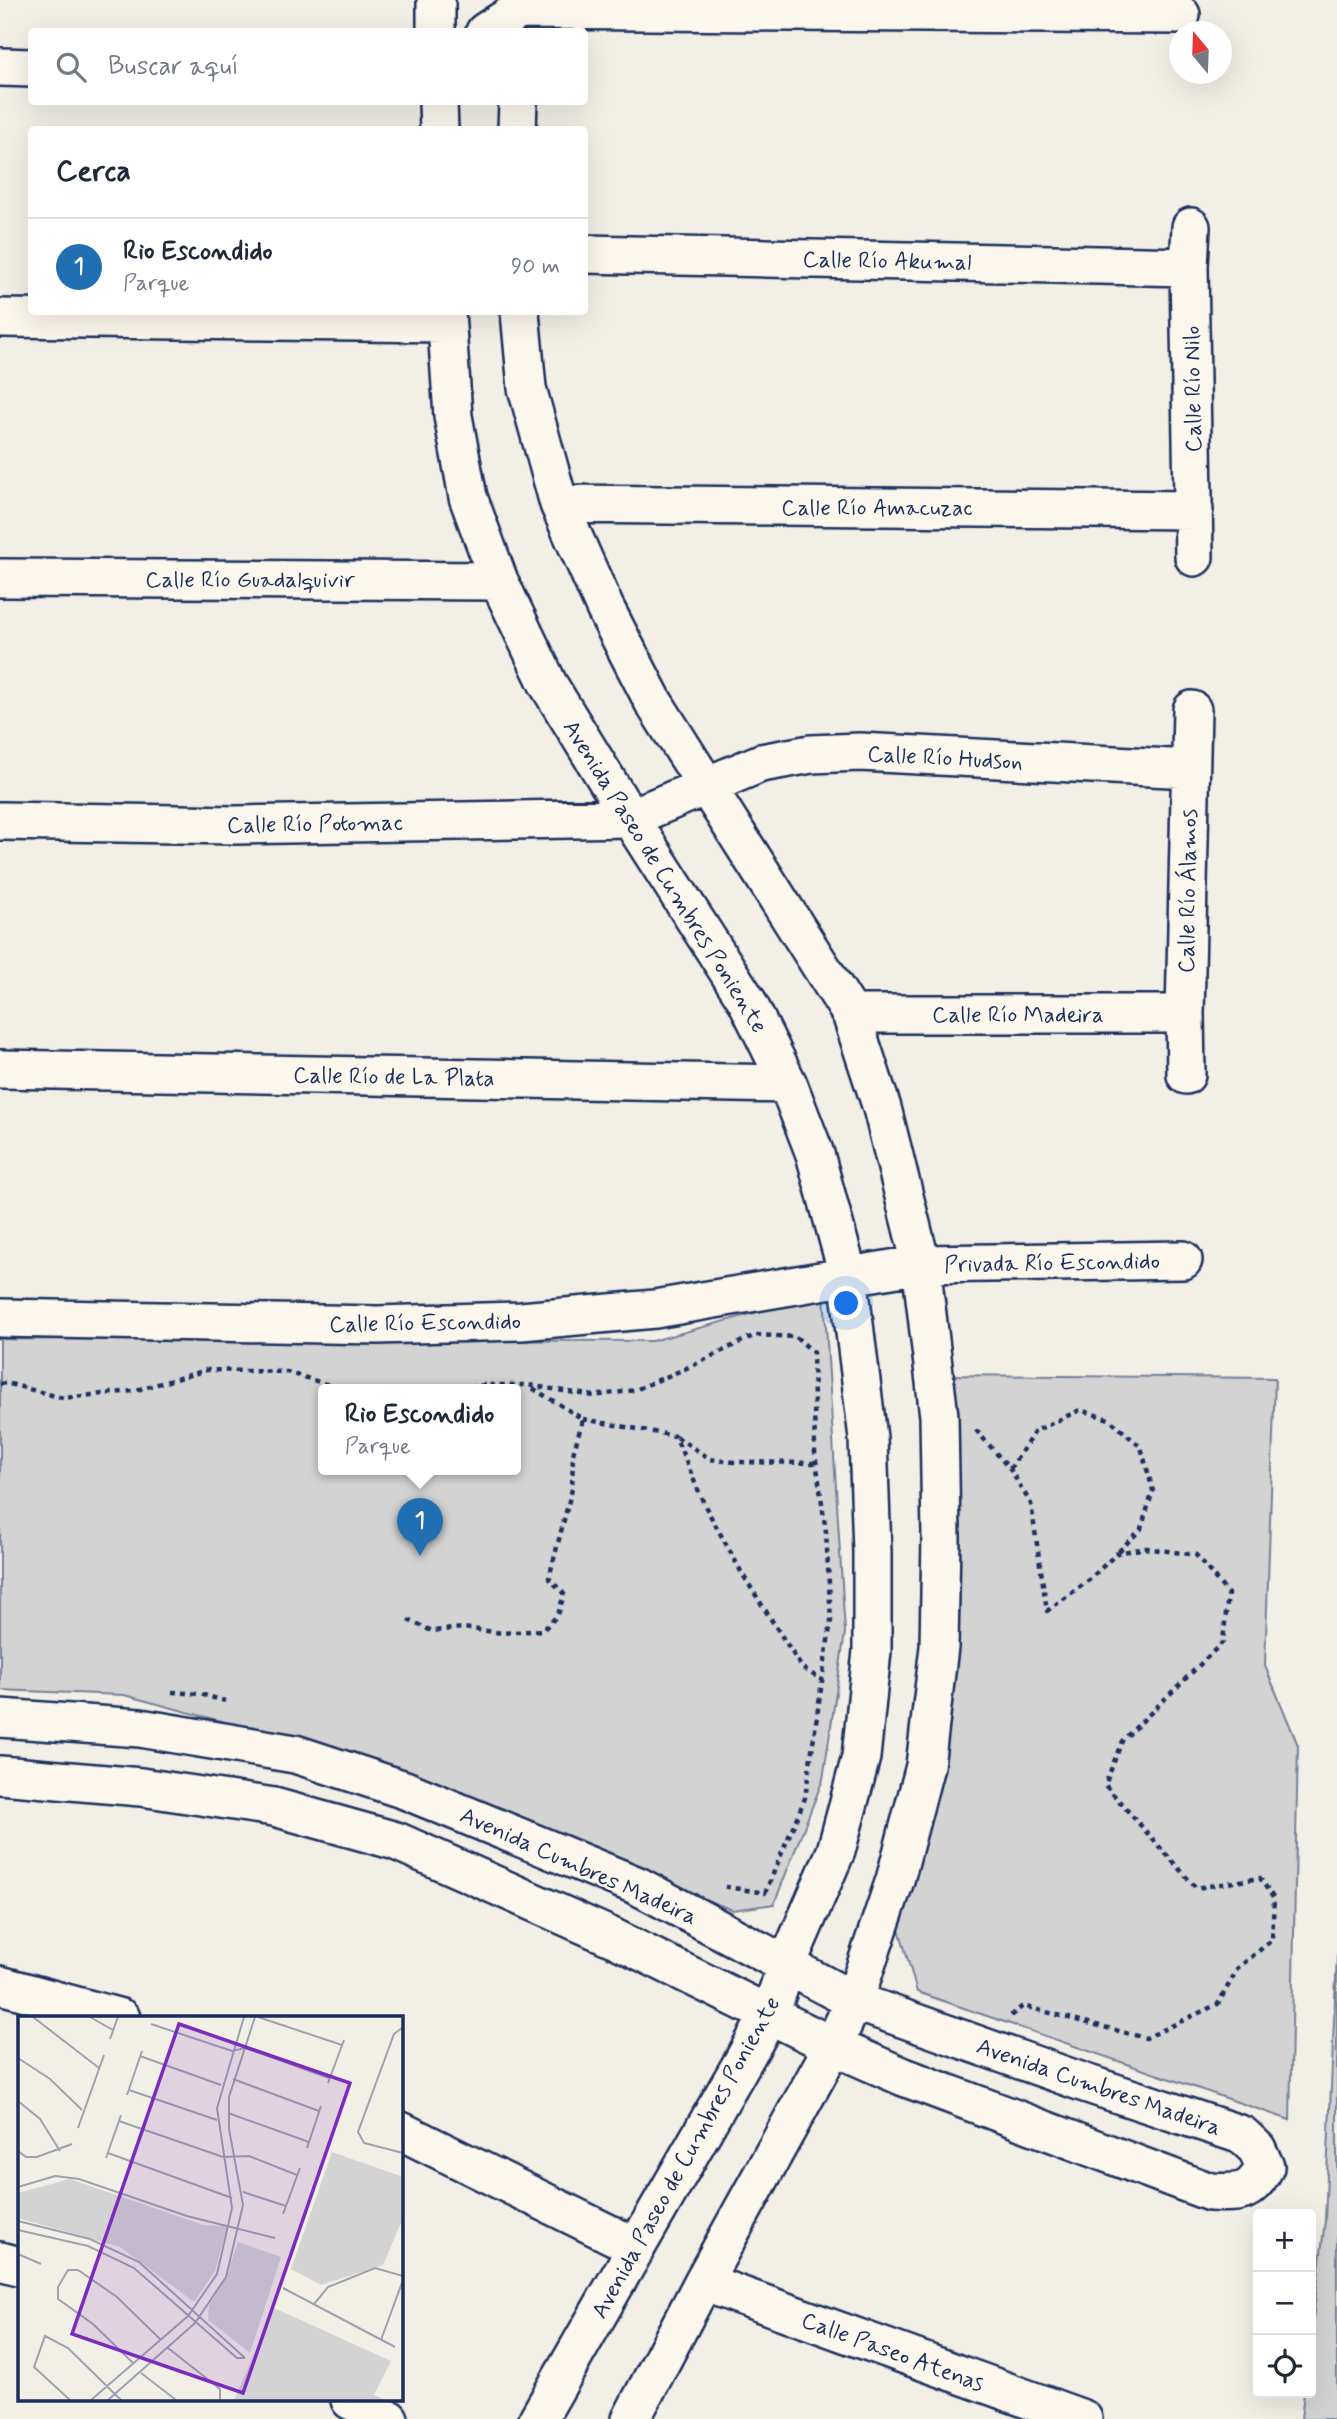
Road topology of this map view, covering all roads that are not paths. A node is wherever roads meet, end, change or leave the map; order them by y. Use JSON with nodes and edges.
{"nodes":[{"id":1,"x":436,"y":0,"type":"edge"},
{"id":2,"x":519,"y":14,"type":"edge"},
{"id":3,"x":1181,"y":16,"type":"edge"},
{"id":4,"x":436,"y":28,"type":"edge"},
{"id":5,"x":493,"y":28,"type":"edge"},
{"id":6,"x":0,"y":67,"type":"edge"},
{"id":7,"x":28,"y":68,"type":"edge"},
{"id":8,"x":438,"y":105,"type":"edge"},
{"id":9,"x":518,"y":105,"type":"edge"},
{"id":10,"x":439,"y":126,"type":"edge"},
{"id":11,"x":517,"y":126,"type":"edge"},
{"id":12,"x":1191,"y":227,"type":"dead end"},
{"id":13,"x":588,"y":254,"type":"edge"},
{"id":14,"x":1189,"y":267,"type":"junction"},
{"id":15,"x":520,"y":315,"type":"edge"},
{"id":16,"x":446,"y":317,"type":"edge"},
{"id":17,"x":0,"y":318,"type":"edge"},
{"id":18,"x":559,"y":505,"type":"junction"},
{"id":19,"x":1194,"y":510,"type":"junction"},
{"id":20,"x":1194,"y":557,"type":"dead end"},
{"id":21,"x":0,"y":578,"type":"edge"},
{"id":22,"x":499,"y":581,"type":"junction"},
{"id":23,"x":1192,"y":710,"type":"dead end"},
{"id":24,"x":1190,"y":769,"type":"junction"},
{"id":25,"x":706,"y":785,"type":"junction"},
{"id":26,"x":630,"y":818,"type":"junction"},
{"id":27,"x":0,"y":821,"type":"edge"},
{"id":28,"x":851,"y":1014,"type":"junction"},
{"id":29,"x":1185,"y":1014,"type":"junction"},
{"id":30,"x":0,"y":1069,"type":"edge"},
{"id":31,"x":1186,"y":1075,"type":"dead end"},
{"id":32,"x":788,"y":1084,"type":"junction"},
{"id":33,"x":1183,"y":1260,"type":"dead end"},
{"id":34,"x":921,"y":1265,"type":"junction"},
{"id":35,"x":848,"y":1275,"type":"junction"},
{"id":36,"x":0,"y":1318,"type":"edge"},
{"id":37,"x":0,"y":1718,"type":"edge"},
{"id":38,"x":0,"y":1775,"type":"edge"},
{"id":39,"x":787,"y":1965,"type":"junction"},
{"id":40,"x":0,"y":1985,"type":"edge"},
{"id":41,"x":854,"y":2001,"type":"junction"},
{"id":42,"x":771,"y":2014,"type":"junction"},
{"id":43,"x":114,"y":2016,"type":"edge"},
{"id":44,"x":833,"y":2046,"type":"junction"},
{"id":45,"x":402,"y":2131,"type":"edge"},
{"id":46,"x":636,"y":2247,"type":"junction"},
{"id":47,"x":0,"y":2261,"type":"edge"},
{"id":48,"x":18,"y":2266,"type":"edge"},
{"id":49,"x":703,"y":2282,"type":"junction"},
{"id":50,"x":354,"y":2402,"type":"edge"},
{"id":51,"x":389,"y":2419,"type":"edge"},
{"id":52,"x":538,"y":2419,"type":"edge"},
{"id":53,"x":631,"y":2419,"type":"edge"},
{"id":54,"x":1083,"y":2419,"type":"edge"}],
"edges":[{"from":1,"to":4,"type":"street"},
{"from":2,"to":3,"type":"street"},
{"from":2,"to":5,"type":"street"},
{"from":6,"to":7,"type":"street"},
{"from":8,"to":10,"type":"street"},
{"from":9,"to":11,"type":"street"},
{"from":12,"to":14,"type":"street","name":"Calle Río Nilo"},
{"from":13,"to":14,"type":"street","name":"Calle Río Akumal"},
{"from":14,"to":19,"type":"street","name":"Calle Río Nilo"},
{"from":15,"to":18,"type":"street"},
{"from":16,"to":17,"type":"street"},
{"from":16,"to":22,"type":"street","name":"Avenida Paseo de Cumbres Poniente"},
{"from":18,"to":19,"type":"street","name":"Calle Río Amacuzac"},
{"from":18,"to":25,"type":"street"},
{"from":19,"to":20,"type":"street","name":"Calle Río Nilo"},
{"from":21,"to":22,"type":"street","name":"Calle Río Guadalquivir"},
{"from":22,"to":26,"type":"street","name":"Avenida Paseo de Cumbres Poniente"},
{"from":23,"to":24,"type":"street","name":"Calle Río Álamos"},
{"from":24,"to":25,"type":"street","name":"Calle Río Hudson"},
{"from":24,"to":29,"type":"street","name":"Calle Río Álamos"},
{"from":25,"to":26,"type":"street","name":"Calle Río Hudson"},
{"from":25,"to":28,"type":"street"},
{"from":26,"to":27,"type":"street","name":"Calle Río Potomac"},
{"from":26,"to":32,"type":"street","name":"Avenida Paseo de Cumbres Poniente"},
{"from":28,"to":29,"type":"street","name":"Calle Río Madeira"},
{"from":28,"to":34,"type":"street"},
{"from":29,"to":31,"type":"street","name":"Calle Río Álamos"},
{"from":30,"to":32,"type":"street","name":"Calle Río de La Plata"},
{"from":32,"to":35,"type":"street","name":"Avenida Paseo de Cumbres Poniente"},
{"from":33,"to":34,"type":"street","name":"Privada Río Escondido"},
{"from":34,"to":35,"type":"street","name":"Privada Río Escondido"},
{"from":34,"to":41,"type":"street"},
{"from":35,"to":36,"type":"street","name":"Calle Río Escondido"},
{"from":35,"to":39,"type":"street","name":"Avenida Paseo de Cumbres Poniente"},
{"from":37,"to":39,"type":"street","name":"Avenida Cumbres Madeira"},
{"from":38,"to":42,"type":"street","name":"Avenida Cumbres Madeira"},
{"from":39,"to":41,"type":"street","name":"Avenida Cumbres Madeira"},
{"from":39,"to":42,"type":"street","name":"Avenida Paseo de Cumbres Poniente"},
{"from":40,"to":43,"type":"street"},
{"from":41,"to":44,"type":"street"},
{"from":41,"to":44,"type":"street","name":"Avenida Cumbres Madeira"},
{"from":42,"to":44,"type":"street","name":"Avenida Cumbres Madeira"},
{"from":42,"to":46,"type":"street","name":"Avenida Paseo de Cumbres Poniente"},
{"from":44,"to":49,"type":"street"},
{"from":45,"to":46,"type":"street"},
{"from":46,"to":52,"type":"street","name":"Avenida Paseo de Cumbres Poniente"},
{"from":47,"to":48,"type":"street"},
{"from":49,"to":53,"type":"street"},
{"from":49,"to":54,"type":"street","name":"Calle Paseo Atenas"},
{"from":50,"to":51,"type":"street"}]}
